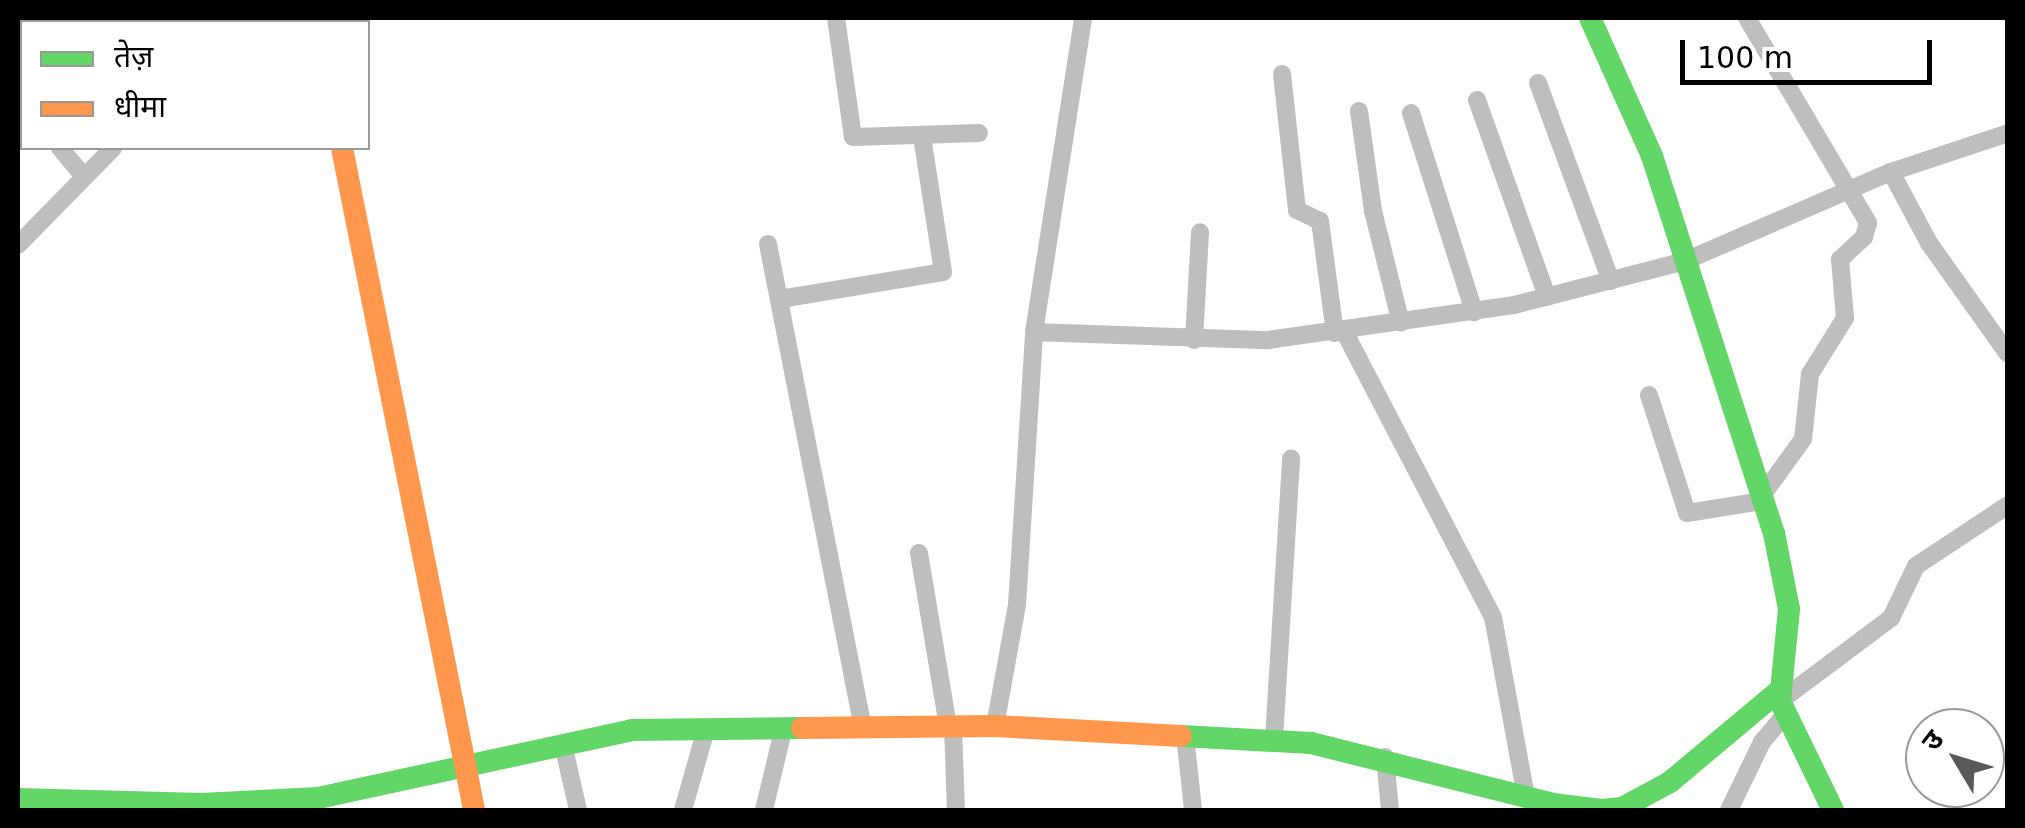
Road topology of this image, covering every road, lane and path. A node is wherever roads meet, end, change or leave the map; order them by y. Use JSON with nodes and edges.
{"nodes":[{"id":1,"x":836,"y":18,"type":"edge"},
{"id":2,"x":1083,"y":18,"type":"edge"},
{"id":3,"x":1590,"y":18,"type":"edge"},
{"id":4,"x":1747,"y":18,"type":"edge"},
{"id":5,"x":18,"y":49,"type":"edge"},
{"id":6,"x":18,"y":62,"type":"edge"},
{"id":7,"x":1282,"y":74,"type":"dead end"},
{"id":8,"x":1538,"y":83,"type":"dead end"},
{"id":9,"x":1477,"y":100,"type":"dead end"},
{"id":10,"x":1359,"y":111,"type":"dead end"},
{"id":11,"x":1411,"y":113,"type":"dead end"},
{"id":12,"x":979,"y":133,"type":"dead end"},
{"id":13,"x":2008,"y":133,"type":"edge"},
{"id":14,"x":922,"y":136,"type":"junction"},
{"id":15,"x":62,"y":150,"type":"edge"},
{"id":16,"x":110,"y":150,"type":"edge"},
{"id":17,"x":342,"y":150,"type":"edge"},
{"id":18,"x":1891,"y":172,"type":"junction"},
{"id":19,"x":83,"y":175,"type":"junction"},
{"id":20,"x":1849,"y":189,"type":"junction"},
{"id":21,"x":1200,"y":232,"type":"dead end"},
{"id":22,"x":18,"y":244,"type":"edge"},
{"id":23,"x":768,"y":244,"type":"dead end"},
{"id":24,"x":1685,"y":262,"type":"junction"},
{"id":25,"x":1611,"y":282,"type":"junction"},
{"id":26,"x":1547,"y":297,"type":"junction"},
{"id":27,"x":780,"y":299,"type":"junction"},
{"id":28,"x":1474,"y":312,"type":"junction"},
{"id":29,"x":1400,"y":323,"type":"junction"},
{"id":30,"x":1034,"y":332,"type":"junction"},
{"id":31,"x":1339,"y":332,"type":"junction"},
{"id":32,"x":1194,"y":340,"type":"junction"},
{"id":33,"x":2008,"y":354,"type":"edge"},
{"id":34,"x":1649,"y":395,"type":"dead end"},
{"id":35,"x":1291,"y":459,"type":"dead end"},
{"id":36,"x":1762,"y":499,"type":"junction"},
{"id":37,"x":2008,"y":506,"type":"edge"},
{"id":38,"x":920,"y":553,"type":"dead end"},
{"id":39,"x":1781,"y":702,"type":"junction"},
{"id":40,"x":951,"y":726,"type":"junction"},
{"id":41,"x":995,"y":726,"type":"junction"},
{"id":42,"x":863,"y":727,"type":"junction"},
{"id":43,"x":706,"y":728,"type":"junction"},
{"id":44,"x":784,"y":728,"type":"junction"},
{"id":45,"x":1185,"y":735,"type":"junction"},
{"id":46,"x":1274,"y":739,"type":"junction"},
{"id":47,"x":563,"y":744,"type":"junction"},
{"id":48,"x":1385,"y":757,"type":"junction"},
{"id":49,"x":465,"y":767,"type":"junction"},
{"id":50,"x":1526,"y":797,"type":"junction"},
{"id":51,"x":18,"y":800,"type":"edge"},
{"id":52,"x":474,"y":810,"type":"edge"},
{"id":53,"x":578,"y":810,"type":"edge"},
{"id":54,"x":683,"y":810,"type":"edge"},
{"id":55,"x":764,"y":810,"type":"edge"},
{"id":56,"x":956,"y":810,"type":"edge"},
{"id":57,"x":1193,"y":810,"type":"edge"},
{"id":58,"x":1390,"y":810,"type":"edge"},
{"id":59,"x":1729,"y":810,"type":"edge"},
{"id":60,"x":1832,"y":810,"type":"edge"}],
"edges":[{"from":1,"to":14,"type":"street"},
{"from":2,"to":30,"type":"street"},
{"from":3,"to":24,"type":"street"},
{"from":4,"to":20,"type":"street"},
{"from":5,"to":6,"type":"street"},
{"from":7,"to":31,"type":"street"},
{"from":8,"to":25,"type":"street"},
{"from":9,"to":26,"type":"street"},
{"from":10,"to":29,"type":"street"},
{"from":11,"to":28,"type":"street"},
{"from":12,"to":14,"type":"street"},
{"from":13,"to":18,"type":"street"},
{"from":14,"to":27,"type":"street"},
{"from":15,"to":19,"type":"street"},
{"from":16,"to":19,"type":"street"},
{"from":17,"to":49,"type":"street"},
{"from":18,"to":20,"type":"street"},
{"from":18,"to":33,"type":"street"},
{"from":19,"to":22,"type":"street"},
{"from":20,"to":24,"type":"street"},
{"from":20,"to":36,"type":"street"},
{"from":21,"to":32,"type":"street"},
{"from":23,"to":27,"type":"street"},
{"from":24,"to":25,"type":"street"},
{"from":24,"to":36,"type":"street"},
{"from":25,"to":26,"type":"street"},
{"from":26,"to":28,"type":"street"},
{"from":27,"to":42,"type":"street"},
{"from":28,"to":29,"type":"street"},
{"from":29,"to":31,"type":"street"},
{"from":30,"to":32,"type":"street"},
{"from":30,"to":41,"type":"street"},
{"from":31,"to":32,"type":"street"},
{"from":31,"to":50,"type":"street"},
{"from":34,"to":36,"type":"street"},
{"from":35,"to":46,"type":"street"},
{"from":36,"to":39,"type":"street"},
{"from":37,"to":39,"type":"street"},
{"from":38,"to":40,"type":"street"},
{"from":39,"to":50,"type":"street"},
{"from":39,"to":59,"type":"street"},
{"from":39,"to":60,"type":"street"},
{"from":40,"to":41,"type":"street"},
{"from":40,"to":42,"type":"street"},
{"from":40,"to":56,"type":"street"},
{"from":41,"to":45,"type":"street"},
{"from":42,"to":44,"type":"street"},
{"from":43,"to":44,"type":"street"},
{"from":43,"to":47,"type":"street"},
{"from":43,"to":54,"type":"street"},
{"from":44,"to":55,"type":"street"},
{"from":45,"to":46,"type":"street"},
{"from":45,"to":57,"type":"street"},
{"from":46,"to":48,"type":"street"},
{"from":47,"to":49,"type":"street"},
{"from":47,"to":53,"type":"street"},
{"from":48,"to":50,"type":"street"},
{"from":48,"to":58,"type":"street"},
{"from":49,"to":51,"type":"street"},
{"from":49,"to":52,"type":"street"}]}
